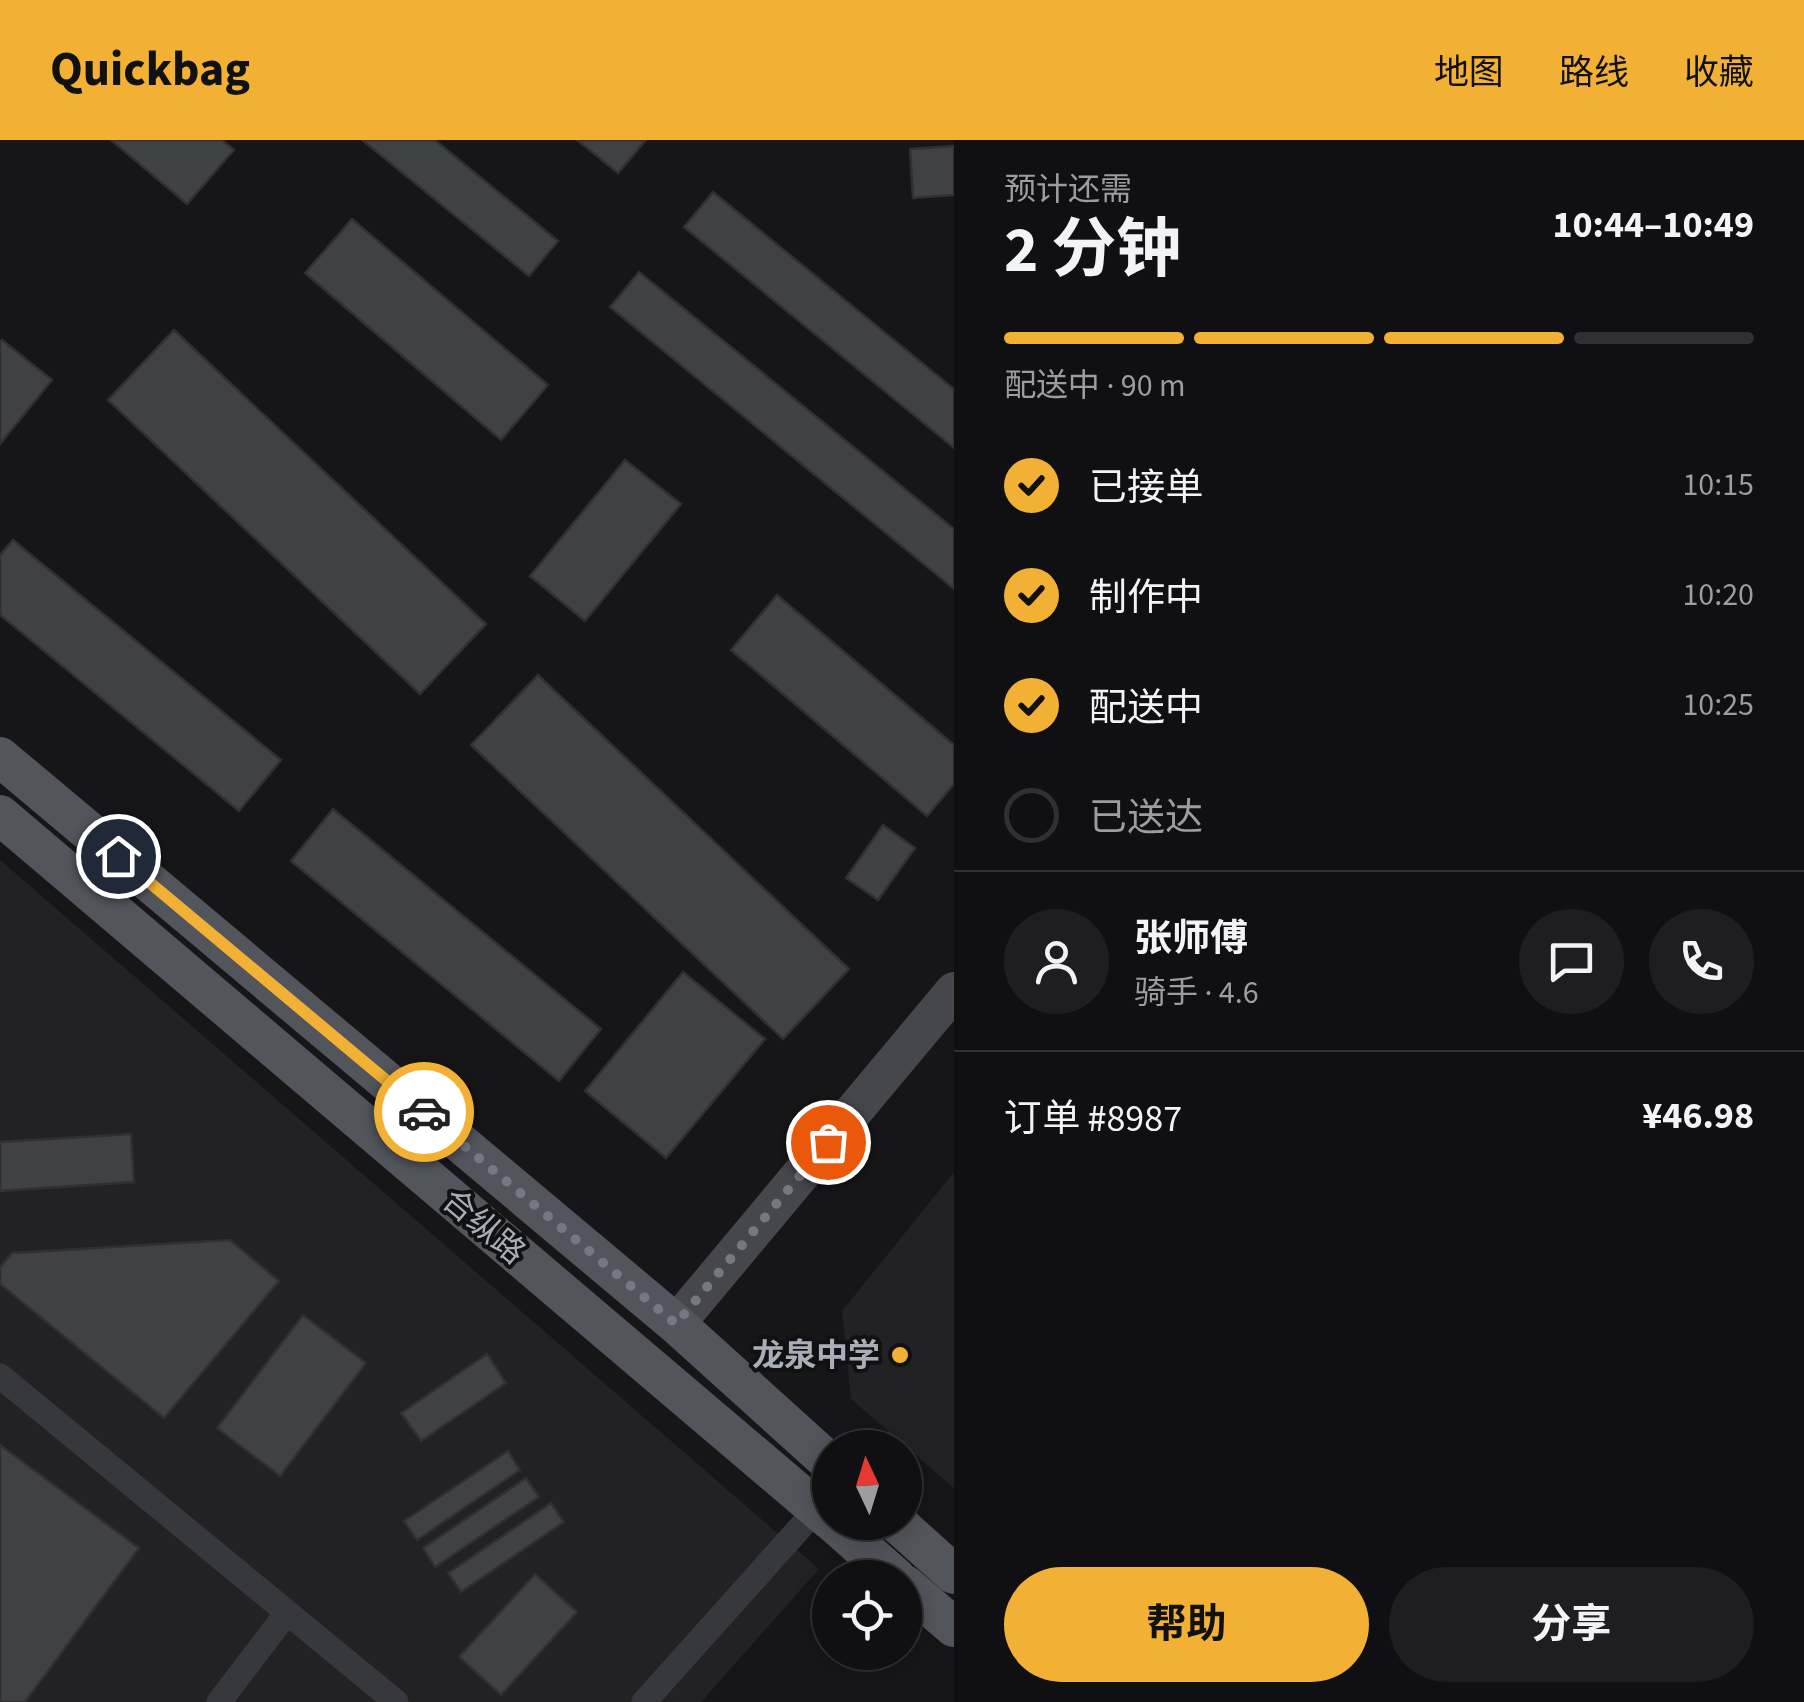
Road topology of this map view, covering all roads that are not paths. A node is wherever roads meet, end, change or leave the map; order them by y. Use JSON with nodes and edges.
{"nodes":[{"id":1,"x":0,"y":758,"type":"edge"},
{"id":2,"x":0,"y":816,"type":"edge"},
{"id":3,"x":954,"y":991,"type":"edge"},
{"id":4,"x":676,"y":1324,"type":"junction"},
{"id":5,"x":0,"y":1376,"type":"edge"},
{"id":6,"x":812,"y":1447,"type":"edge"},
{"id":7,"x":812,"y":1499,"type":"edge"},
{"id":8,"x":812,"y":1528,"type":"edge"},
{"id":9,"x":856,"y":1540,"type":"edge"},
{"id":10,"x":916,"y":1540,"type":"edge"},
{"id":11,"x":877,"y":1560,"type":"edge"},
{"id":12,"x":954,"y":1574,"type":"edge"},
{"id":13,"x":922,"y":1600,"type":"edge"},
{"id":14,"x":286,"y":1614,"type":"junction"},
{"id":15,"x":954,"y":1627,"type":"edge"},
{"id":16,"x":219,"y":1702,"type":"edge"},
{"id":17,"x":396,"y":1702,"type":"edge"},
{"id":18,"x":644,"y":1702,"type":"edge"}],
"edges":[{"from":1,"to":4,"type":"main road","name":"合纵路"},
{"from":2,"to":7,"type":"main road","name":"合纵路"},
{"from":3,"to":4,"type":"street"},
{"from":4,"to":6,"type":"main road","name":"合纵路"},
{"from":5,"to":14,"type":"street"},
{"from":8,"to":18,"type":"street"},
{"from":9,"to":11,"type":"main road","name":"合纵路"},
{"from":10,"to":12,"type":"main road"},
{"from":13,"to":15,"type":"main road"},
{"from":14,"to":16,"type":"street"},
{"from":14,"to":17,"type":"street"}]}
